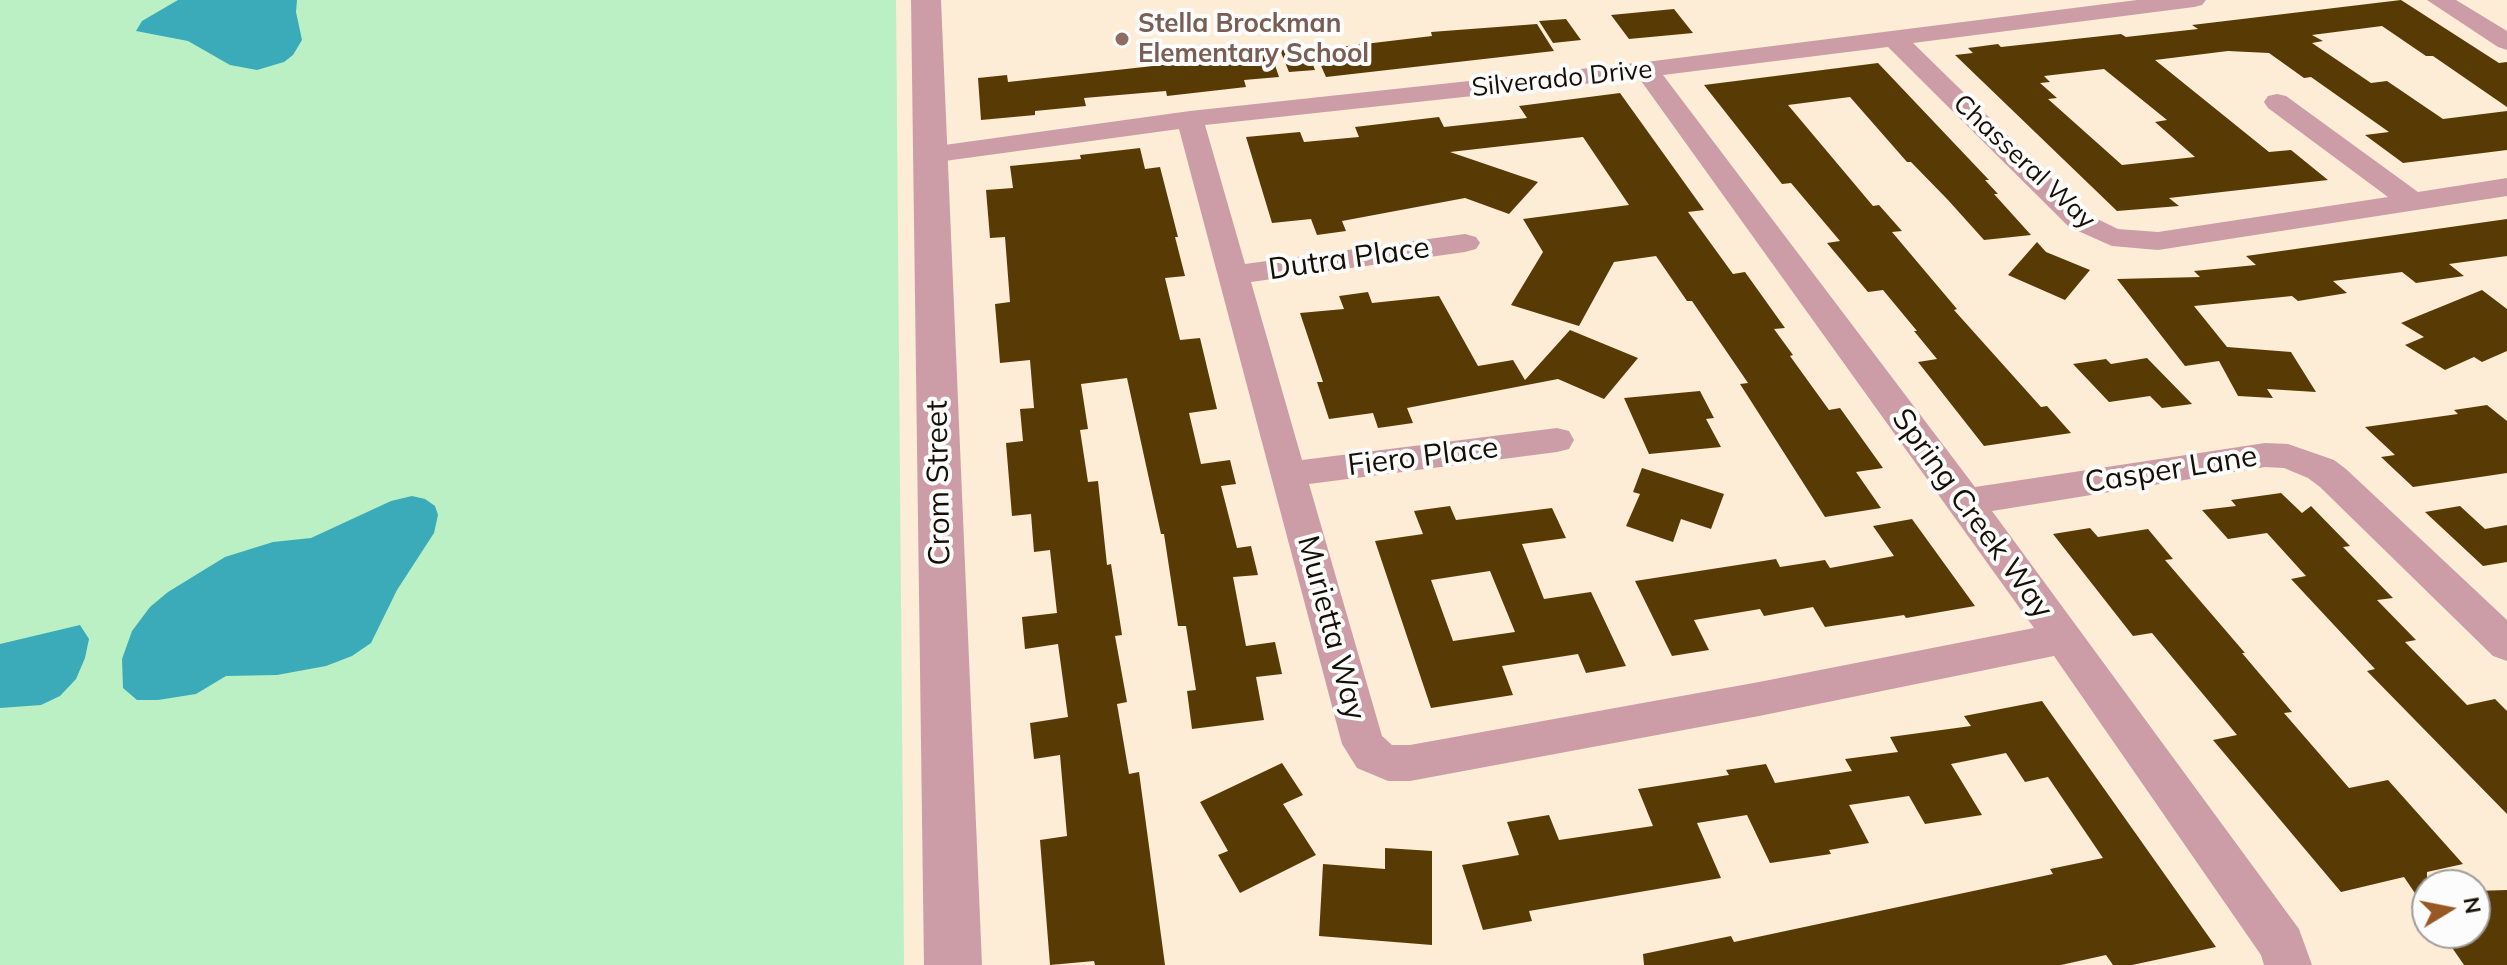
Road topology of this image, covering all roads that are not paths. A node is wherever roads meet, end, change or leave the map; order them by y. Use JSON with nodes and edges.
{"nodes":[{"id":1,"x":926,"y":0,"type":"edge"},
{"id":2,"x":2194,"y":0,"type":"edge"},
{"id":3,"x":2439,"y":0,"type":"edge"},
{"id":4,"x":1893,"y":38,"type":"junction"},
{"id":5,"x":2507,"y":42,"type":"edge"},
{"id":6,"x":1646,"y":70,"type":"junction"},
{"id":7,"x":2277,"y":102,"type":"dead end"},
{"id":8,"x":1190,"y":119,"type":"junction"},
{"id":9,"x":930,"y":155,"type":"junction"},
{"id":10,"x":2507,"y":187,"type":"edge"},
{"id":11,"x":2412,"y":201,"type":"junction"},
{"id":12,"x":1465,"y":243,"type":"dead end"},
{"id":13,"x":1233,"y":275,"type":"junction"},
{"id":14,"x":1557,"y":440,"type":"dead end"},
{"id":15,"x":1289,"y":474,"type":"junction"},
{"id":16,"x":1966,"y":502,"type":"junction"},
{"id":17,"x":2503,"y":636,"type":"edge"},
{"id":18,"x":2061,"y":639,"type":"junction"},
{"id":19,"x":953,"y":965,"type":"edge"},
{"id":20,"x":2288,"y":965,"type":"edge"}],
"edges":[{"from":1,"to":9,"type":"street","name":"Crom Street"},
{"from":2,"to":4,"type":"street","name":"Silverado Drive"},
{"from":3,"to":5,"type":"street"},
{"from":4,"to":6,"type":"street","name":"Silverado Drive"},
{"from":4,"to":11,"type":"street","name":"Chasseral Way"},
{"from":6,"to":8,"type":"street","name":"Silverado Drive"},
{"from":6,"to":16,"type":"street","name":"Spring Creek Way"},
{"from":7,"to":11,"type":"street"},
{"from":8,"to":9,"type":"street","name":"Silverado Drive"},
{"from":8,"to":13,"type":"street","name":"Murietta Way"},
{"from":9,"to":19,"type":"street","name":"Crom Street"},
{"from":10,"to":11,"type":"street","name":"Chasseral Way"},
{"from":12,"to":13,"type":"street","name":"Dutra Place"},
{"from":13,"to":15,"type":"street","name":"Murietta Way"},
{"from":14,"to":15,"type":"street","name":"Fiero Place"},
{"from":15,"to":18,"type":"street","name":"Murietta Way"},
{"from":16,"to":17,"type":"street","name":"Casper Lane"},
{"from":16,"to":18,"type":"street","name":"Spring Creek Way"},
{"from":18,"to":20,"type":"street","name":"Spring Creek Way"}]}
